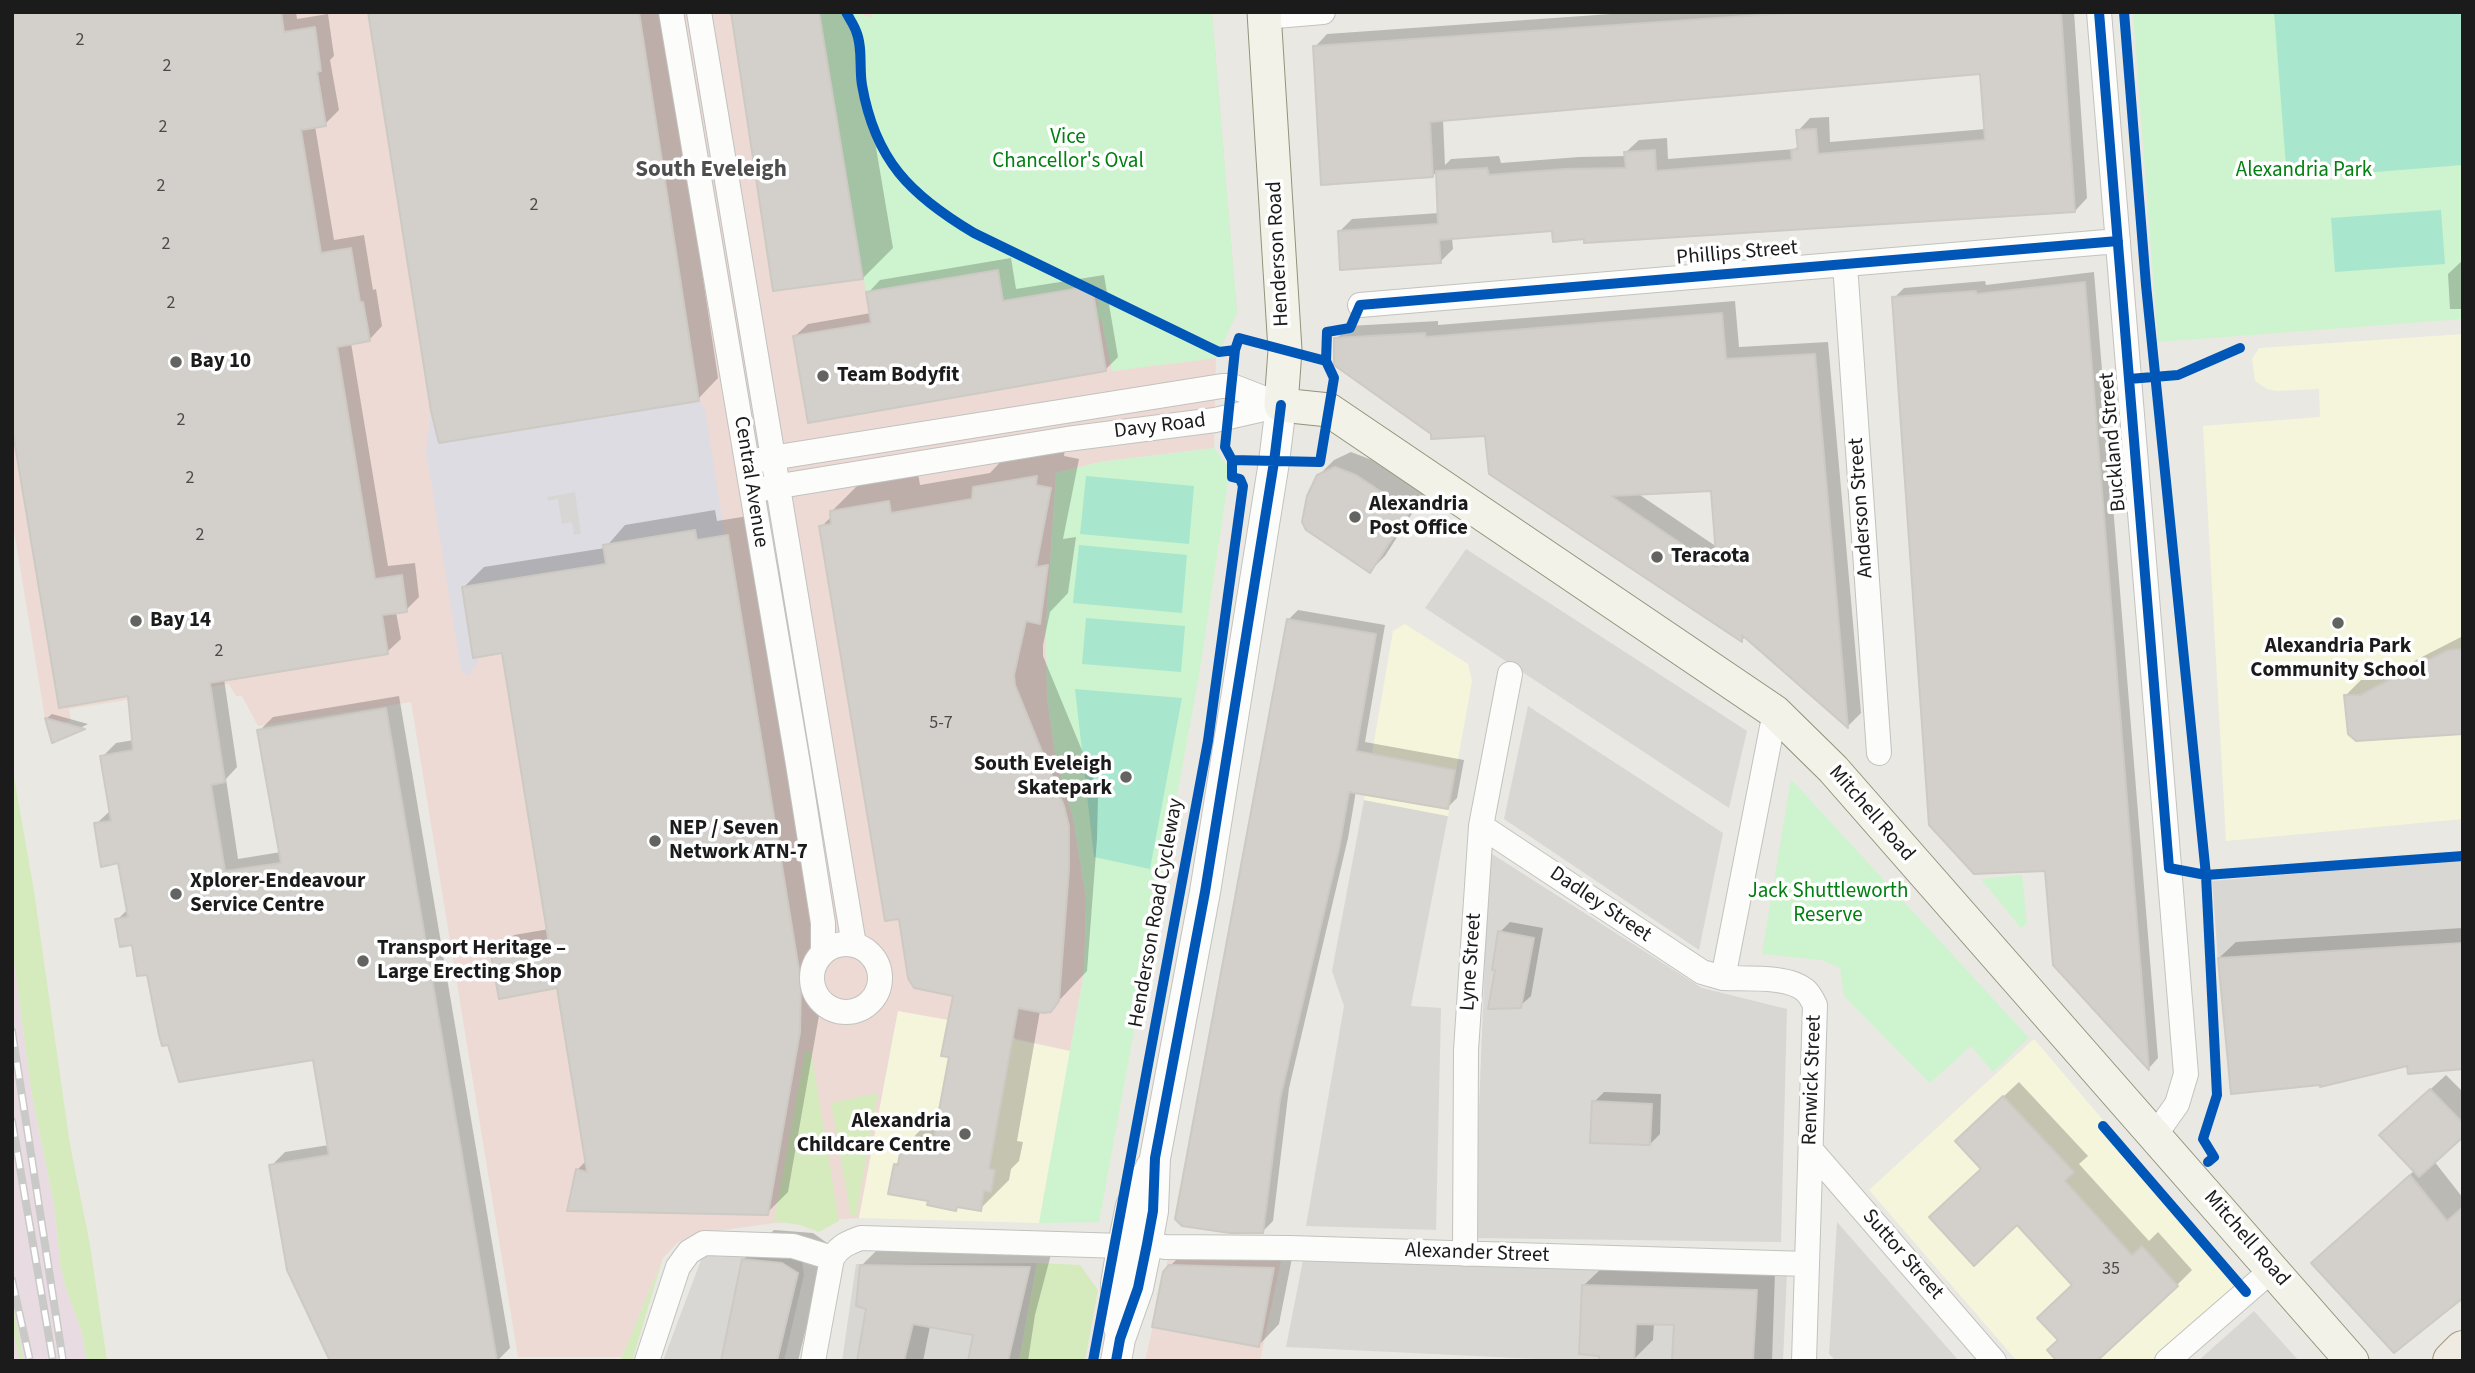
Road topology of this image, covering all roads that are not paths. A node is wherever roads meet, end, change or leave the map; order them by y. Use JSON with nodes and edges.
{"nodes":[{"id":1,"x":671,"y":12,"type":"edge"},
{"id":2,"x":699,"y":12,"type":"edge"},
{"id":3,"x":1323,"y":12,"type":"edge"},
{"id":4,"x":2099,"y":12,"type":"edge"},
{"id":5,"x":1264,"y":14,"type":"edge"},
{"id":6,"x":2118,"y":242,"type":"junction"},
{"id":7,"x":1845,"y":264,"type":"junction"},
{"id":8,"x":1360,"y":305,"type":"dead end"},
{"id":9,"x":1281,"y":405,"type":"junction"},
{"id":10,"x":998,"y":422,"type":"junction"},
{"id":11,"x":1002,"y":449,"type":"junction"},
{"id":12,"x":774,"y":458,"type":"junction"},
{"id":13,"x":746,"y":462,"type":"junction"},
{"id":14,"x":778,"y":486,"type":"junction"},
{"id":15,"x":751,"y":491,"type":"junction"},
{"id":16,"x":1510,"y":674,"type":"dead end"},
{"id":17,"x":1775,"y":712,"type":"junction"},
{"id":18,"x":1879,"y":753,"type":"dead end"},
{"id":19,"x":1481,"y":826,"type":"junction"},
{"id":20,"x":855,"y":944,"type":"junction"},
{"id":21,"x":823,"y":952,"type":"junction"},
{"id":22,"x":1723,"y":978,"type":"junction"},
{"id":23,"x":2155,"y":1135,"type":"junction"},
{"id":24,"x":1811,"y":1150,"type":"junction"},
{"id":25,"x":1135,"y":1245,"type":"junction"},
{"id":26,"x":1465,"y":1254,"type":"junction"},
{"id":27,"x":832,"y":1258,"type":"junction"},
{"id":28,"x":1807,"y":1264,"type":"junction"},
{"id":29,"x":2273,"y":1269,"type":"junction"},
{"id":30,"x":1118,"y":1350,"type":"edge"},
{"id":31,"x":2463,"y":1350,"type":"edge"},
{"id":32,"x":647,"y":1361,"type":"edge"},
{"id":33,"x":813,"y":1361,"type":"edge"},
{"id":34,"x":1804,"y":1361,"type":"edge"},
{"id":35,"x":1994,"y":1361,"type":"edge"},
{"id":36,"x":2167,"y":1361,"type":"edge"},
{"id":37,"x":2352,"y":1361,"type":"edge"},
{"id":38,"x":2452,"y":1361,"type":"edge"}],
"edges":[{"from":1,"to":13,"type":"street","name":"Central Avenue"},
{"from":2,"to":12,"type":"street","name":"Central Avenue"},
{"from":3,"to":5,"type":"street"},
{"from":4,"to":6,"type":"street","name":"Buckland Street"},
{"from":5,"to":9,"type":"main road","name":"Henderson Road"},
{"from":6,"to":7,"type":"street","name":"Phillips Street"},
{"from":6,"to":23,"type":"street","name":"Buckland Street"},
{"from":7,"to":8,"type":"street","name":"Phillips Street"},
{"from":7,"to":18,"type":"street","name":"Anderson Street"},
{"from":9,"to":10,"type":"street","name":"Davy Road"},
{"from":9,"to":11,"type":"street","name":"Davy Road"},
{"from":9,"to":17,"type":"main road","name":"Mitchell Road"},
{"from":9,"to":25,"type":"street","name":"Henderson Road"},
{"from":10,"to":11,"type":"street"},
{"from":10,"to":12,"type":"street","name":"Davy Road"},
{"from":11,"to":14,"type":"street","name":"Davy Road"},
{"from":12,"to":13,"type":"street","name":"Davy Road"},
{"from":12,"to":14,"type":"street","name":"Central Avenue"},
{"from":13,"to":15,"type":"street","name":"Central Avenue"},
{"from":14,"to":15,"type":"street","name":"Davy Road"},
{"from":14,"to":20,"type":"street","name":"Central Avenue"},
{"from":15,"to":21,"type":"street","name":"Central Avenue"},
{"from":16,"to":19,"type":"street","name":"Lyne Street"},
{"from":17,"to":22,"type":"street"},
{"from":17,"to":23,"type":"main road","name":"Mitchell Road"},
{"from":19,"to":22,"type":"street","name":"Dadley Street"},
{"from":19,"to":26,"type":"street","name":"Lyne Street"},
{"from":20,"to":21,"type":"street"},
{"from":20,"to":21,"type":"street"},
{"from":22,"to":24,"type":"street","name":"Renwick Street"},
{"from":23,"to":29,"type":"main road","name":"Mitchell Road"},
{"from":24,"to":28,"type":"street","name":"Renwick Street"},
{"from":24,"to":35,"type":"street","name":"Suttor Street"},
{"from":25,"to":26,"type":"street","name":"Alexander Street"},
{"from":25,"to":27,"type":"street","name":"Alexander Street"},
{"from":25,"to":30,"type":"street","name":"Henderson Road"},
{"from":26,"to":28,"type":"street","name":"Alexander Street"},
{"from":27,"to":32,"type":"street"},
{"from":27,"to":33,"type":"street"},
{"from":28,"to":34,"type":"street","name":"Renwick Street"},
{"from":29,"to":36,"type":"street"},
{"from":29,"to":37,"type":"main road","name":"Mitchell Road"},
{"from":31,"to":38,"type":"main road"}]}
